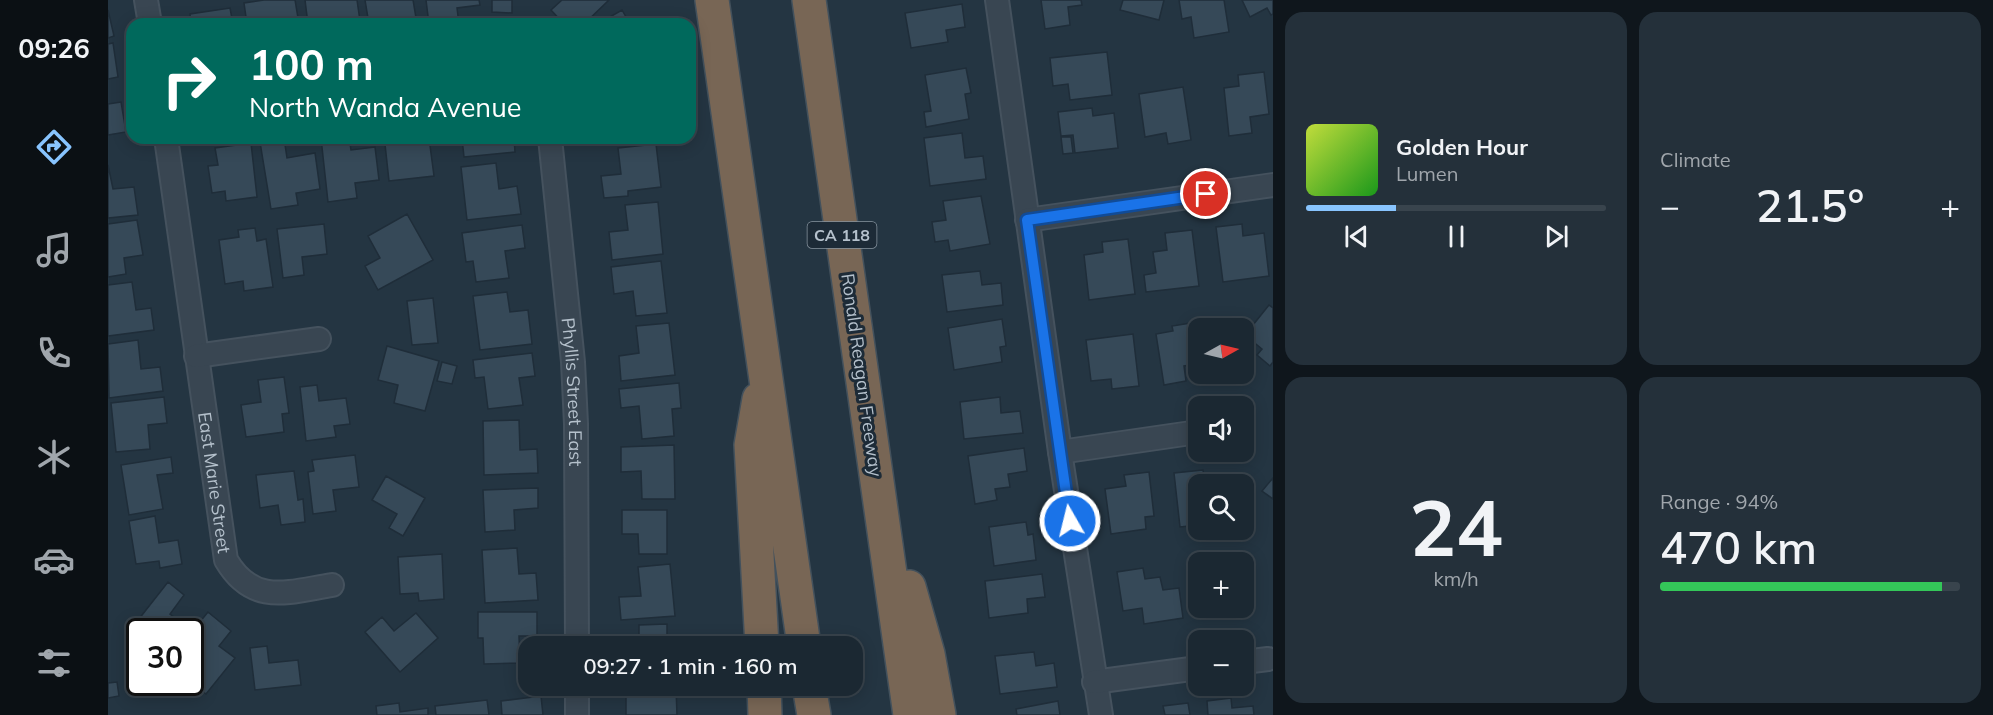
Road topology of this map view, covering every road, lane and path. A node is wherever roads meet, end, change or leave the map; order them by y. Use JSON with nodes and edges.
{"nodes":[{"id":1,"x":146,"y":0,"type":"edge"},
{"id":2,"x":712,"y":0,"type":"edge"},
{"id":3,"x":809,"y":0,"type":"edge"},
{"id":4,"x":997,"y":0,"type":"edge"},
{"id":5,"x":149,"y":18,"type":"edge"},
{"id":6,"x":167,"y":144,"type":"edge"},
{"id":7,"x":551,"y":144,"type":"edge"},
{"id":8,"x":1273,"y":184,"type":"edge"},
{"id":9,"x":1027,"y":220,"type":"junction"},
{"id":10,"x":319,"y":339,"type":"dead end"},
{"id":11,"x":196,"y":356,"type":"junction"},
{"id":12,"x":764,"y":365,"type":"junction"},
{"id":13,"x":1188,"y":433,"type":"edge"},
{"id":14,"x":1060,"y":452,"type":"junction"},
{"id":15,"x":875,"y":470,"type":"junction"},
{"id":16,"x":332,"y":585,"type":"dead end"},
{"id":17,"x":577,"y":636,"type":"edge"},
{"id":18,"x":762,"y":636,"type":"edge"},
{"id":19,"x":803,"y":636,"type":"edge"},
{"id":20,"x":1268,"y":659,"type":"dead end"},
{"id":21,"x":1254,"y":661,"type":"edge"},
{"id":22,"x":1188,"y":669,"type":"edge"},
{"id":23,"x":1094,"y":682,"type":"junction"},
{"id":24,"x":577,"y":696,"type":"edge"},
{"id":25,"x":764,"y":696,"type":"edge"},
{"id":26,"x":811,"y":696,"type":"edge"},
{"id":27,"x":577,"y":715,"type":"edge"},
{"id":28,"x":765,"y":715,"type":"edge"},
{"id":29,"x":814,"y":715,"type":"edge"},
{"id":30,"x":910,"y":715,"type":"edge"},
{"id":31,"x":939,"y":715,"type":"edge"},
{"id":32,"x":1101,"y":715,"type":"edge"}],
"edges":[{"from":1,"to":5,"type":"street"},
{"from":2,"to":12,"type":"highway"},
{"from":3,"to":15,"type":"highway","name":"Ronald Reagan Freeway","number":"CA 118"},
{"from":4,"to":9,"type":"street"},
{"from":6,"to":11,"type":"street","name":"East Marie Street"},
{"from":7,"to":17,"type":"street","name":"Phyllis Street East"},
{"from":8,"to":9,"type":"street"},
{"from":9,"to":14,"type":"street"},
{"from":10,"to":11,"type":"street"},
{"from":11,"to":16,"type":"street","name":"East Marie Street"},
{"from":12,"to":18,"type":"highway"},
{"from":12,"to":19,"type":"highway"},
{"from":13,"to":14,"type":"street"},
{"from":14,"to":23,"type":"street"},
{"from":15,"to":30,"type":"highway","name":"Ronald Reagan Freeway","number":"CA 118"},
{"from":15,"to":31,"type":"highway"},
{"from":20,"to":21,"type":"street"},
{"from":22,"to":23,"type":"street"},
{"from":23,"to":32,"type":"street"},
{"from":24,"to":27,"type":"street"},
{"from":25,"to":28,"type":"highway"},
{"from":26,"to":29,"type":"highway"}]}
